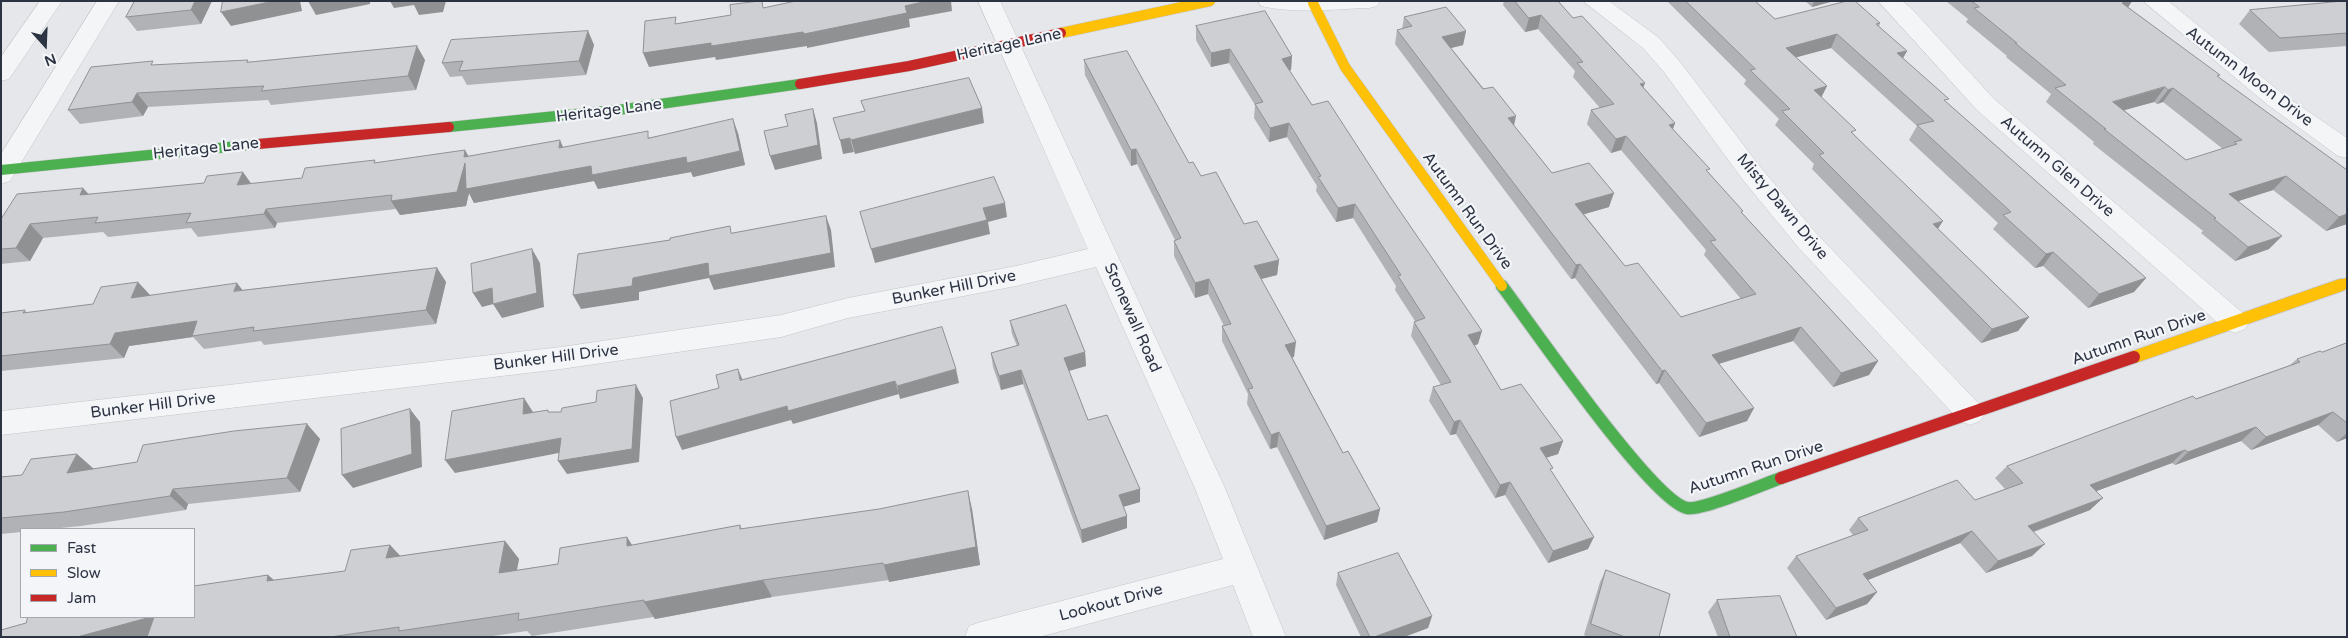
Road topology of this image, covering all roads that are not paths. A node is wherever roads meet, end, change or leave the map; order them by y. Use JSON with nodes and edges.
{"nodes":[{"id":1,"x":51,"y":1,"type":"edge"},
{"id":2,"x":108,"y":1,"type":"edge"},
{"id":3,"x":989,"y":1,"type":"edge"},
{"id":4,"x":1210,"y":1,"type":"edge"},
{"id":5,"x":1269,"y":1,"type":"edge"},
{"id":6,"x":1369,"y":1,"type":"edge"},
{"id":7,"x":1594,"y":1,"type":"edge"},
{"id":8,"x":1889,"y":1,"type":"edge"},
{"id":9,"x":2154,"y":1,"type":"edge"},
{"id":10,"x":1313,"y":3,"type":"junction"},
{"id":11,"x":1009,"y":45,"type":"junction"},
{"id":12,"x":1,"y":74,"type":"edge"},
{"id":13,"x":2347,"y":150,"type":"edge"},
{"id":14,"x":2,"y":172,"type":"edge"},
{"id":15,"x":1104,"y":255,"type":"junction"},
{"id":16,"x":2347,"y":283,"type":"edge"},
{"id":17,"x":2234,"y":322,"type":"junction"},
{"id":18,"x":1970,"y":413,"type":"junction"},
{"id":19,"x":1,"y":424,"type":"edge"},
{"id":20,"x":1242,"y":568,"type":"junction"},
{"id":21,"x":980,"y":637,"type":"edge"},
{"id":22,"x":1270,"y":637,"type":"edge"}],
"edges":[{"from":1,"to":12,"type":"street"},
{"from":2,"to":14,"type":"street"},
{"from":3,"to":11,"type":"street","name":"Stonewall Road"},
{"from":4,"to":11,"type":"street","name":"Heritage Lane"},
{"from":5,"to":10,"type":"street"},
{"from":6,"to":10,"type":"street"},
{"from":7,"to":18,"type":"street","name":"Misty Dawn Drive"},
{"from":8,"to":17,"type":"street","name":"Autumn Glen Drive"},
{"from":9,"to":13,"type":"street","name":"Autumn Moon Drive"},
{"from":10,"to":18,"type":"street","name":"Autumn Run Drive"},
{"from":11,"to":14,"type":"street","name":"Heritage Lane"},
{"from":11,"to":15,"type":"street","name":"Stonewall Road"},
{"from":15,"to":19,"type":"street","name":"Bunker Hill Drive"},
{"from":15,"to":20,"type":"street","name":"Stonewall Road"},
{"from":16,"to":17,"type":"street","name":"Autumn Run Drive"},
{"from":17,"to":18,"type":"street","name":"Autumn Run Drive"},
{"from":20,"to":21,"type":"street","name":"Lookout Drive"},
{"from":20,"to":22,"type":"street","name":"Stonewall Road"}]}
